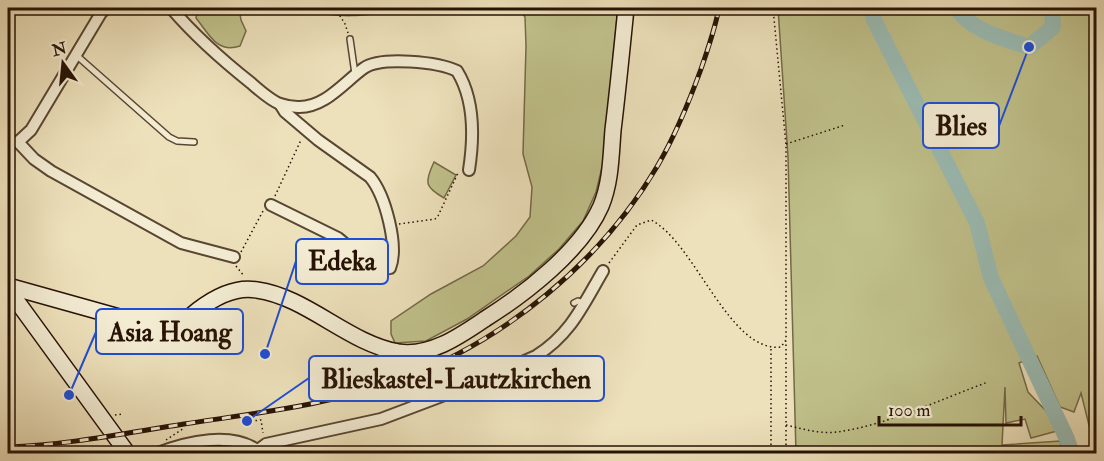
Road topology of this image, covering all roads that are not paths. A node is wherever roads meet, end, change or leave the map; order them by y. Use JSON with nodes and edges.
{"nodes":[{"id":1,"x":17,"y":8,"type":"edge"},
{"id":2,"x":106,"y":8,"type":"edge"},
{"id":3,"x":171,"y":8,"type":"edge"},
{"id":4,"x":626,"y":8,"type":"edge"},
{"id":5,"x":8,"y":14,"type":"edge"},
{"id":6,"x":350,"y":39,"type":"road end"},
{"id":7,"x":76,"y":55,"type":"junction"},
{"id":8,"x":355,"y":75,"type":"junction"},
{"id":9,"x":280,"y":104,"type":"junction"},
{"id":10,"x":13,"y":141,"type":"edge"},
{"id":11,"x":194,"y":142,"type":"dead end"},
{"id":12,"x":463,"y":172,"type":"road end"},
{"id":13,"x":271,"y":205,"type":"road end"},
{"id":14,"x":234,"y":257,"type":"road end"},
{"id":15,"x":603,"y":271,"type":"road end"},
{"id":16,"x":8,"y":287,"type":"edge"},
{"id":17,"x":50,"y":297,"type":"junction"},
{"id":18,"x":32,"y":322,"type":"junction"},
{"id":19,"x":262,"y":449,"type":"edge"},
{"id":20,"x":128,"y":453,"type":"edge"},
{"id":21,"x":155,"y":453,"type":"edge"}],
"edges":[{"from":1,"to":5,"type":"lane"},
{"from":2,"to":7,"type":"street"},
{"from":3,"to":9,"type":"street"},
{"from":4,"to":17,"type":"main road"},
{"from":6,"to":8,"type":"lane"},
{"from":7,"to":10,"type":"street"},
{"from":7,"to":11,"type":"lane"},
{"from":8,"to":9,"type":"street"},
{"from":8,"to":12,"type":"street"},
{"from":9,"to":13,"type":"street"},
{"from":10,"to":14,"type":"street"},
{"from":15,"to":19,"type":"street"},
{"from":16,"to":17,"type":"main road"},
{"from":16,"to":18,"type":"main road"},
{"from":17,"to":18,"type":"main road"},
{"from":18,"to":20,"type":"main road"},
{"from":19,"to":21,"type":"street"}]}
